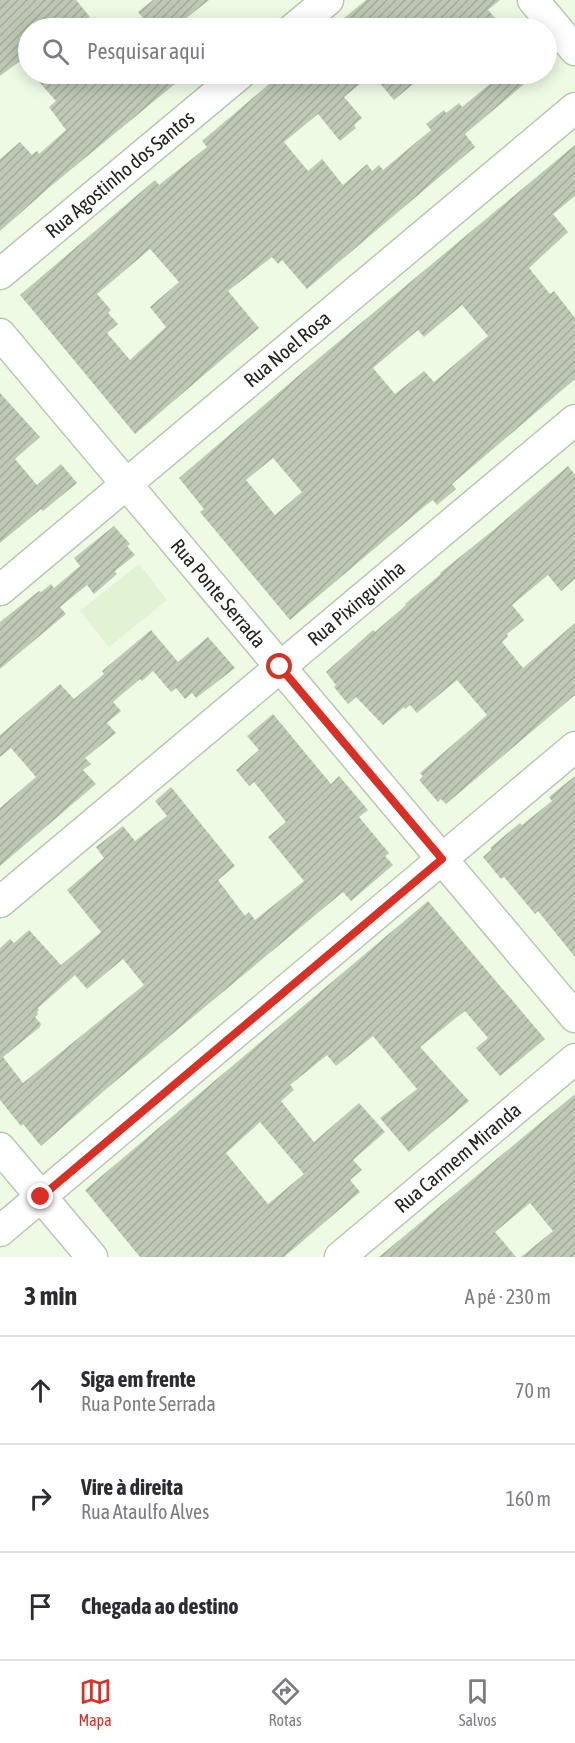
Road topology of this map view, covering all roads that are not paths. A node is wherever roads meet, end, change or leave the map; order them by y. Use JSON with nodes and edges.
{"nodes":[{"id":1,"x":328,"y":0,"type":"edge"},
{"id":2,"x":533,"y":0,"type":"edge"},
{"id":3,"x":306,"y":18,"type":"edge"},
{"id":4,"x":548,"y":18,"type":"edge"},
{"id":5,"x":557,"y":29,"type":"edge"},
{"id":6,"x":575,"y":50,"type":"edge"},
{"id":7,"x":228,"y":84,"type":"edge"},
{"id":8,"x":575,"y":108,"type":"edge"},
{"id":9,"x":0,"y":274,"type":"edge"},
{"id":10,"x":0,"y":334,"type":"edge"},
{"id":11,"x":575,"y":420,"type":"edge"},
{"id":12,"x":126,"y":484,"type":"junction"},
{"id":13,"x":0,"y":590,"type":"edge"},
{"id":14,"x":280,"y":667,"type":"junction"},
{"id":15,"x":575,"y":747,"type":"edge"},
{"id":16,"x":442,"y":859,"type":"junction"},
{"id":17,"x":0,"y":902,"type":"edge"},
{"id":18,"x":575,"y":1017,"type":"edge"},
{"id":19,"x":575,"y":1059,"type":"edge"},
{"id":20,"x":0,"y":1148,"type":"edge"},
{"id":21,"x":41,"y":1197,"type":"junction"},
{"id":22,"x":0,"y":1231,"type":"edge"},
{"id":23,"x":92,"y":1257,"type":"edge"},
{"id":24,"x":340,"y":1257,"type":"edge"}],
"edges":[{"from":1,"to":3,"type":"street"},
{"from":2,"to":4,"type":"street"},
{"from":5,"to":6,"type":"street"},
{"from":7,"to":9,"type":"street","name":"Rua Agostinho dos Santos"},
{"from":8,"to":12,"type":"street","name":"Rua Noel Rosa"},
{"from":10,"to":12,"type":"street","name":"Rua Ponte Serrada"},
{"from":11,"to":14,"type":"street","name":"Rua Pixinguinha"},
{"from":12,"to":13,"type":"street","name":"Rua Noel Rosa"},
{"from":12,"to":14,"type":"street","name":"Rua Ponte Serrada"},
{"from":14,"to":16,"type":"street","name":"Rua Ponte Serrada"},
{"from":14,"to":17,"type":"street","name":"Rua Pixinguinha"},
{"from":15,"to":16,"type":"street"},
{"from":16,"to":18,"type":"street","name":"Rua Ponte Serrada"},
{"from":16,"to":21,"type":"street"},
{"from":19,"to":24,"type":"street","name":"Rua Carmem Miranda"},
{"from":20,"to":21,"type":"street"},
{"from":21,"to":22,"type":"street"},
{"from":21,"to":23,"type":"street"}]}
